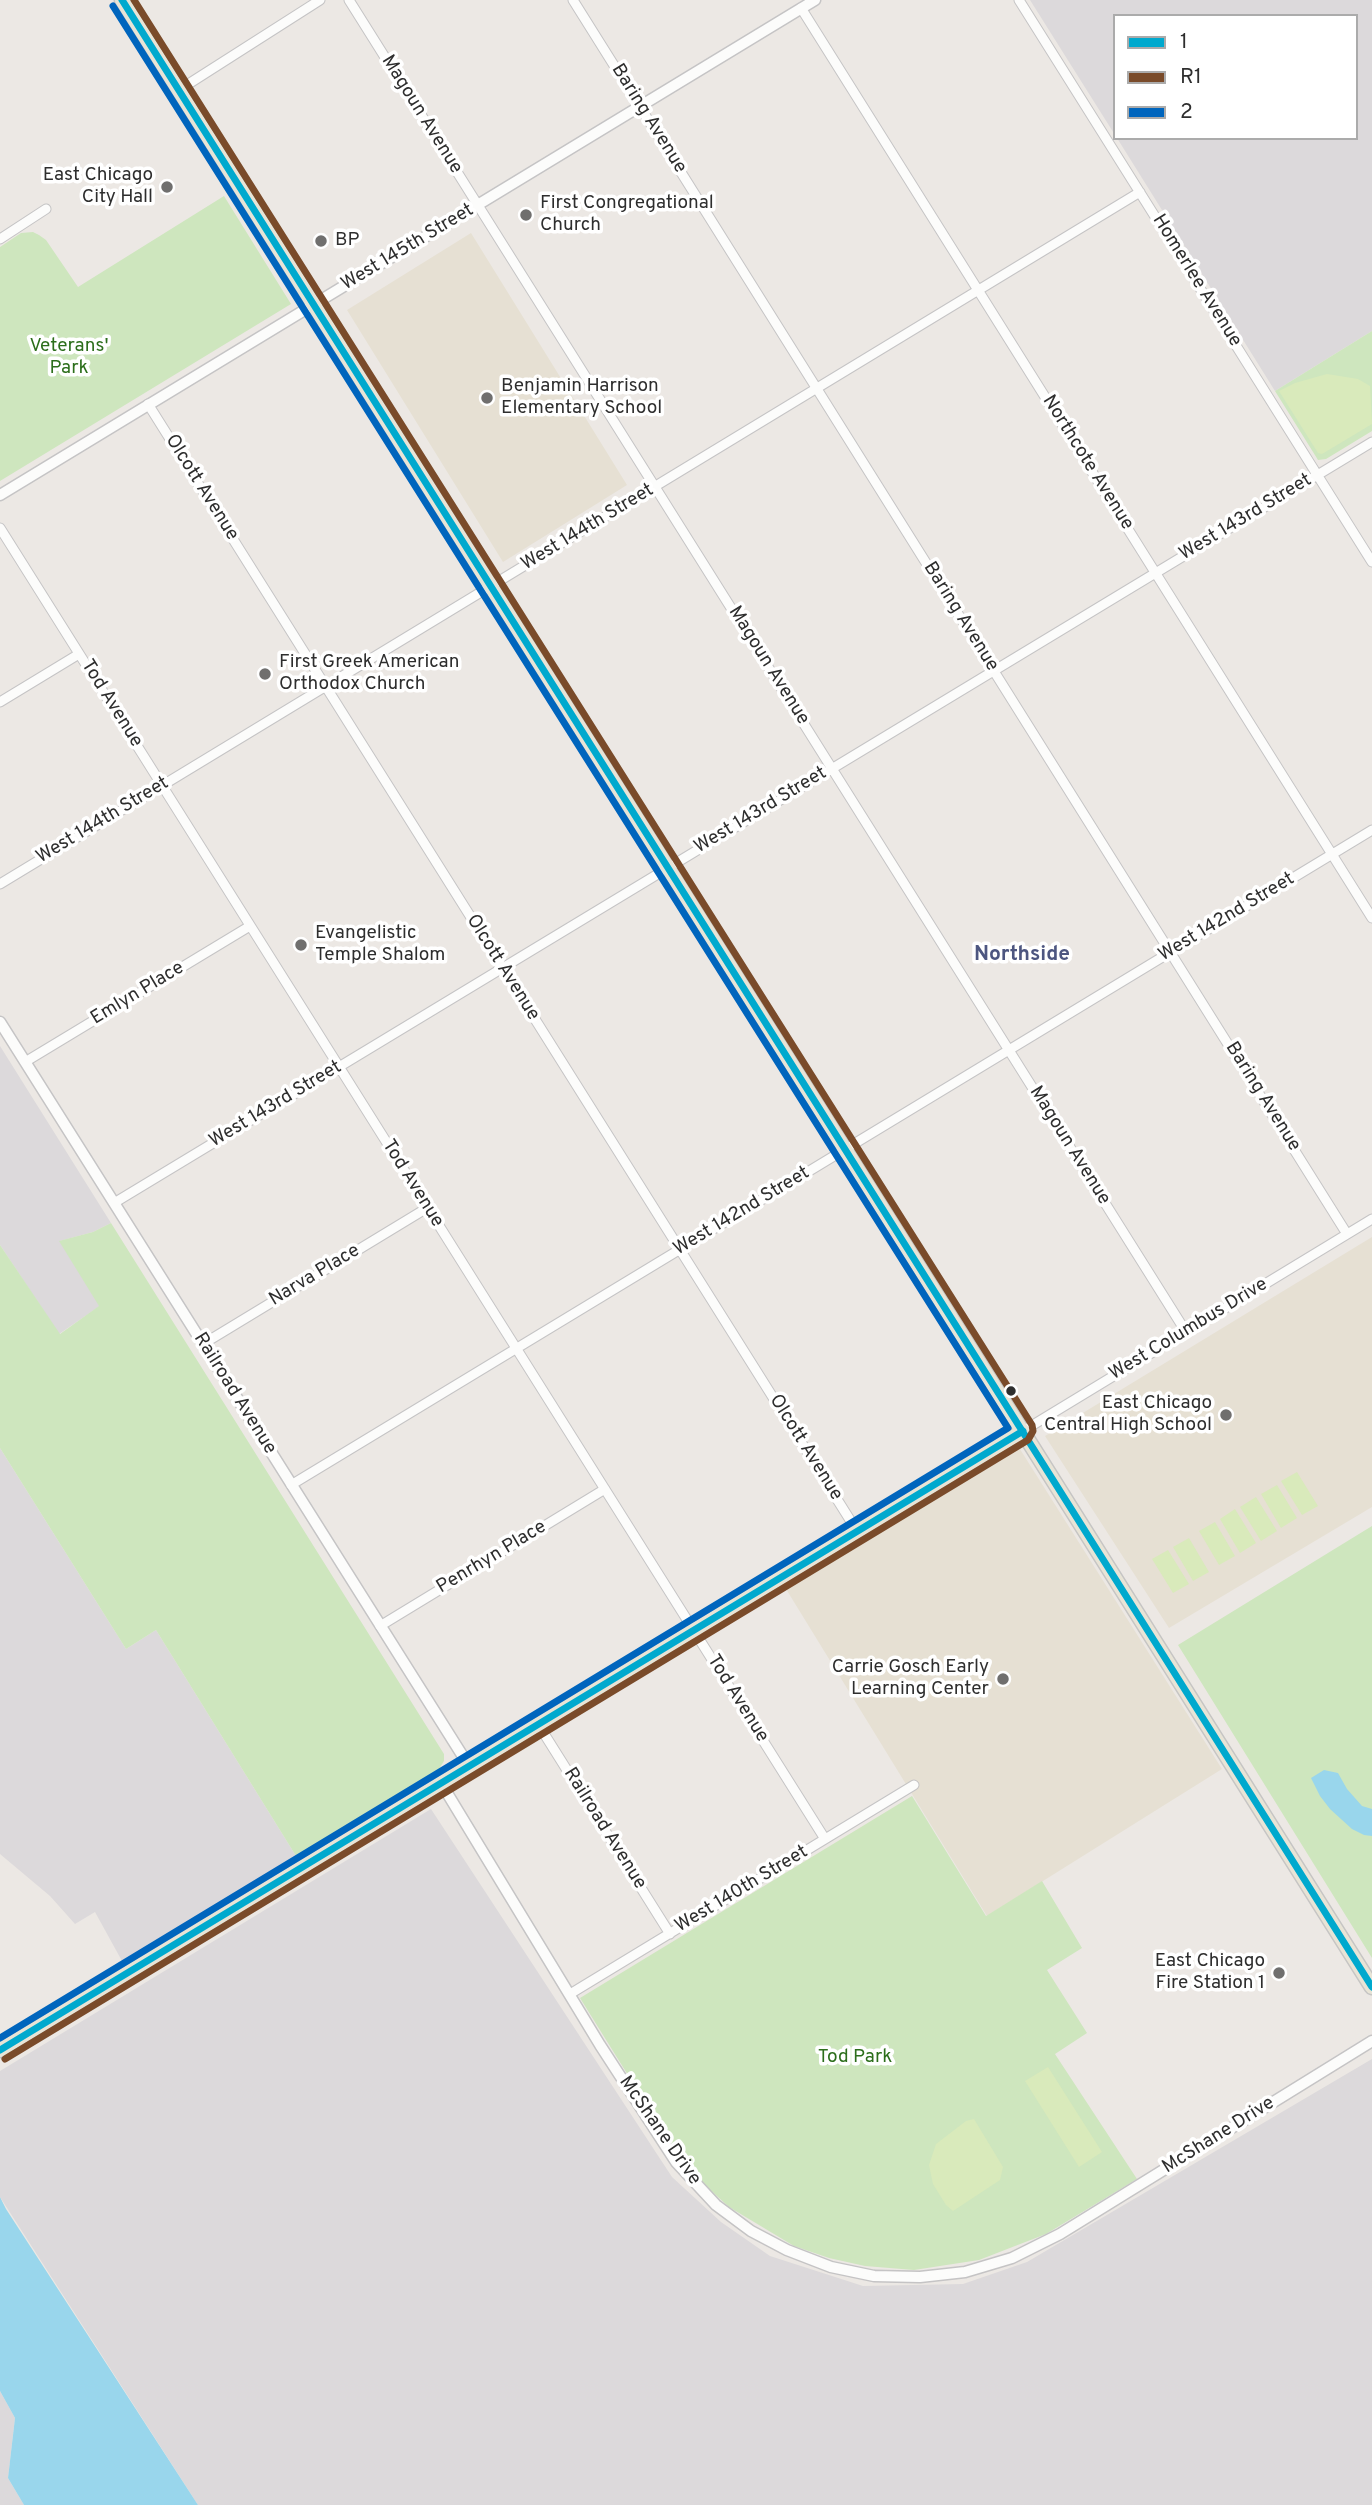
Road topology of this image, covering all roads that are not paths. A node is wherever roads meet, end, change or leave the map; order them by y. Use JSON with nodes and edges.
{"nodes":[{"id":1,"x":122,"y":0,"type":"edge"},
{"id":2,"x":320,"y":0,"type":"edge"},
{"id":3,"x":349,"y":0,"type":"edge"},
{"id":4,"x":573,"y":0,"type":"edge"},
{"id":5,"x":815,"y":0,"type":"edge"},
{"id":6,"x":1020,"y":0,"type":"edge"},
{"id":7,"x":801,"y":8,"type":"junction"},
{"id":8,"x":179,"y":90,"type":"junction"},
{"id":9,"x":640,"y":106,"type":"junction"},
{"id":10,"x":1140,"y":192,"type":"junction"},
{"id":11,"x":478,"y":205,"type":"junction"},
{"id":12,"x":46,"y":209,"type":"dead end"},
{"id":13,"x":0,"y":239,"type":"edge"},
{"id":14,"x":979,"y":290,"type":"junction"},
{"id":15,"x":314,"y":304,"type":"junction"},
{"id":16,"x":816,"y":388,"type":"junction"},
{"id":17,"x":148,"y":404,"type":"junction"},
{"id":18,"x":1372,"y":442,"type":"edge"},
{"id":19,"x":1317,"y":474,"type":"junction"},
{"id":20,"x":655,"y":487,"type":"junction"},
{"id":21,"x":0,"y":495,"type":"edge"},
{"id":22,"x":0,"y":528,"type":"edge"},
{"id":23,"x":1372,"y":562,"type":"edge"},
{"id":24,"x":1156,"y":573,"type":"junction"},
{"id":25,"x":492,"y":587,"type":"junction"},
{"id":26,"x":79,"y":654,"type":"junction"},
{"id":27,"x":994,"y":670,"type":"junction"},
{"id":28,"x":326,"y":686,"type":"junction"},
{"id":29,"x":0,"y":702,"type":"edge"},
{"id":30,"x":832,"y":768,"type":"junction"},
{"id":31,"x":162,"y":786,"type":"junction"},
{"id":32,"x":1372,"y":830,"type":"edge"},
{"id":33,"x":1332,"y":854,"type":"junction"},
{"id":34,"x":668,"y":867,"type":"junction"},
{"id":35,"x":0,"y":884,"type":"edge"},
{"id":36,"x":1372,"y":918,"type":"edge"},
{"id":37,"x":250,"y":926,"type":"junction"},
{"id":38,"x":1171,"y":952,"type":"junction"},
{"id":39,"x":502,"y":968,"type":"junction"},
{"id":40,"x":0,"y":1022,"type":"edge"},
{"id":41,"x":1009,"y":1049,"type":"junction"},
{"id":42,"x":25,"y":1062,"type":"junction"},
{"id":43,"x":339,"y":1067,"type":"junction"},
{"id":44,"x":846,"y":1149,"type":"junction"},
{"id":45,"x":114,"y":1203,"type":"junction"},
{"id":46,"x":427,"y":1208,"type":"junction"},
{"id":47,"x":1372,"y":1219,"type":"edge"},
{"id":48,"x":1347,"y":1234,"type":"junction"},
{"id":49,"x":680,"y":1249,"type":"junction"},
{"id":50,"x":1186,"y":1332,"type":"junction"},
{"id":51,"x":203,"y":1344,"type":"junction"},
{"id":52,"x":516,"y":1348,"type":"junction"},
{"id":53,"x":1023,"y":1430,"type":"junction"},
{"id":54,"x":291,"y":1485,"type":"junction"},
{"id":55,"x":605,"y":1489,"type":"junction"},
{"id":56,"x":857,"y":1531,"type":"junction"},
{"id":57,"x":380,"y":1626,"type":"junction"},
{"id":58,"x":693,"y":1630,"type":"junction"},
{"id":59,"x":538,"y":1724,"type":"junction"},
{"id":60,"x":469,"y":1766,"type":"junction"},
{"id":61,"x":441,"y":1783,"type":"junction"},
{"id":62,"x":914,"y":1785,"type":"dead end"},
{"id":63,"x":825,"y":1839,"type":"junction"},
{"id":64,"x":670,"y":1934,"type":"junction"},
{"id":65,"x":1372,"y":1987,"type":"edge"},
{"id":66,"x":570,"y":1994,"type":"junction"},
{"id":67,"x":1372,"y":2041,"type":"edge"},
{"id":68,"x":0,"y":2050,"type":"edge"}],
"edges":[{"from":1,"to":8,"type":"main road"},
{"from":2,"to":8,"type":"street"},
{"from":3,"to":11,"type":"street","name":"Magoun Avenue"},
{"from":4,"to":9,"type":"street","name":"Baring Avenue"},
{"from":5,"to":7,"type":"street","name":"West 145th Street"},
{"from":6,"to":10,"type":"street","name":"Homerlee Avenue"},
{"from":7,"to":9,"type":"street","name":"West 145th Street"},
{"from":7,"to":14,"type":"street","name":"Northcote Avenue"},
{"from":8,"to":15,"type":"main road"},
{"from":9,"to":11,"type":"street","name":"West 145th Street"},
{"from":9,"to":16,"type":"street","name":"Baring Avenue"},
{"from":10,"to":14,"type":"street","name":"West 144th Street"},
{"from":10,"to":19,"type":"street","name":"Homerlee Avenue"},
{"from":11,"to":15,"type":"street","name":"West 145th Street"},
{"from":11,"to":20,"type":"street","name":"Magoun Avenue"},
{"from":12,"to":13,"type":"street"},
{"from":14,"to":16,"type":"street","name":"West 144th Street"},
{"from":14,"to":24,"type":"street","name":"Northcote Avenue"},
{"from":15,"to":17,"type":"street","name":"West 145th Street"},
{"from":15,"to":25,"type":"main road"},
{"from":16,"to":20,"type":"street","name":"West 144th Street"},
{"from":16,"to":27,"type":"street","name":"Baring Avenue"},
{"from":17,"to":21,"type":"street","name":"West 145th Street"},
{"from":17,"to":28,"type":"street","name":"Olcott Avenue"},
{"from":18,"to":19,"type":"street","name":"West 143rd Street"},
{"from":19,"to":23,"type":"street","name":"Homerlee Avenue"},
{"from":19,"to":24,"type":"street","name":"West 143rd Street"},
{"from":20,"to":25,"type":"street","name":"West 144th Street"},
{"from":20,"to":30,"type":"street","name":"Magoun Avenue"},
{"from":22,"to":26,"type":"street","name":"Tod Avenue"},
{"from":24,"to":27,"type":"street","name":"West 143rd Street"},
{"from":24,"to":33,"type":"street","name":"Northcote Avenue"},
{"from":25,"to":28,"type":"street","name":"West 144th Street"},
{"from":25,"to":34,"type":"main road"},
{"from":26,"to":29,"type":"street"},
{"from":26,"to":31,"type":"street","name":"Tod Avenue"},
{"from":27,"to":30,"type":"street","name":"West 143rd Street"},
{"from":27,"to":38,"type":"street","name":"Baring Avenue"},
{"from":28,"to":31,"type":"street","name":"West 144th Street"},
{"from":28,"to":39,"type":"street","name":"Olcott Avenue"},
{"from":30,"to":34,"type":"street","name":"West 143rd Street"},
{"from":30,"to":41,"type":"street","name":"Magoun Avenue"},
{"from":31,"to":35,"type":"street","name":"West 144th Street"},
{"from":31,"to":37,"type":"street","name":"Tod Avenue"},
{"from":32,"to":33,"type":"street","name":"West 142nd Street"},
{"from":33,"to":36,"type":"street","name":"Northcote Avenue"},
{"from":33,"to":38,"type":"street","name":"West 142nd Street"},
{"from":34,"to":39,"type":"street","name":"West 143rd Street"},
{"from":34,"to":44,"type":"main road"},
{"from":37,"to":42,"type":"street","name":"Emlyn Place"},
{"from":37,"to":43,"type":"street","name":"Tod Avenue"},
{"from":38,"to":41,"type":"street","name":"West 142nd Street"},
{"from":38,"to":48,"type":"street","name":"Baring Avenue"},
{"from":39,"to":43,"type":"street","name":"West 143rd Street"},
{"from":39,"to":49,"type":"street","name":"Olcott Avenue"},
{"from":40,"to":42,"type":"street","name":"Railroad Avenue"},
{"from":41,"to":44,"type":"street","name":"West 142nd Street"},
{"from":41,"to":50,"type":"street","name":"Magoun Avenue"},
{"from":42,"to":45,"type":"street","name":"Railroad Avenue"},
{"from":43,"to":45,"type":"street","name":"West 143rd Street"},
{"from":43,"to":46,"type":"street","name":"Tod Avenue"},
{"from":44,"to":49,"type":"street","name":"West 142nd Street"},
{"from":44,"to":53,"type":"main road"},
{"from":45,"to":51,"type":"street","name":"Railroad Avenue"},
{"from":46,"to":51,"type":"street","name":"Narva Place"},
{"from":46,"to":52,"type":"street","name":"Tod Avenue"},
{"from":47,"to":48,"type":"street","name":"West Columbus Drive"},
{"from":48,"to":50,"type":"street","name":"West Columbus Drive"},
{"from":49,"to":52,"type":"street","name":"West 142nd Street"},
{"from":49,"to":56,"type":"street","name":"Olcott Avenue"},
{"from":50,"to":53,"type":"street","name":"West Columbus Drive"},
{"from":51,"to":54,"type":"street","name":"Railroad Avenue"},
{"from":52,"to":54,"type":"street","name":"West 142nd Street"},
{"from":52,"to":55,"type":"street","name":"Tod Avenue"},
{"from":53,"to":56,"type":"main road","name":"West Columbus Drive"},
{"from":53,"to":65,"type":"main road"},
{"from":54,"to":57,"type":"street","name":"Railroad Avenue"},
{"from":55,"to":57,"type":"street","name":"Penrhyn Place"},
{"from":55,"to":58,"type":"street","name":"Tod Avenue"},
{"from":56,"to":58,"type":"main road","name":"West Columbus Drive"},
{"from":57,"to":60,"type":"street","name":"Railroad Avenue"},
{"from":58,"to":59,"type":"main road","name":"West Columbus Drive"},
{"from":58,"to":63,"type":"street","name":"Tod Avenue"},
{"from":59,"to":60,"type":"main road","name":"West Columbus Drive"},
{"from":59,"to":64,"type":"street","name":"Railroad Avenue"},
{"from":60,"to":61,"type":"main road","name":"West Columbus Drive"},
{"from":61,"to":66,"type":"street","name":"McShane Drive"},
{"from":61,"to":68,"type":"main road","name":"West Columbus Drive"},
{"from":62,"to":63,"type":"street","name":"West 140th Street"},
{"from":63,"to":64,"type":"street","name":"West 140th Street"},
{"from":64,"to":66,"type":"street","name":"West 140th Street"},
{"from":66,"to":67,"type":"street","name":"McShane Drive"}]}
